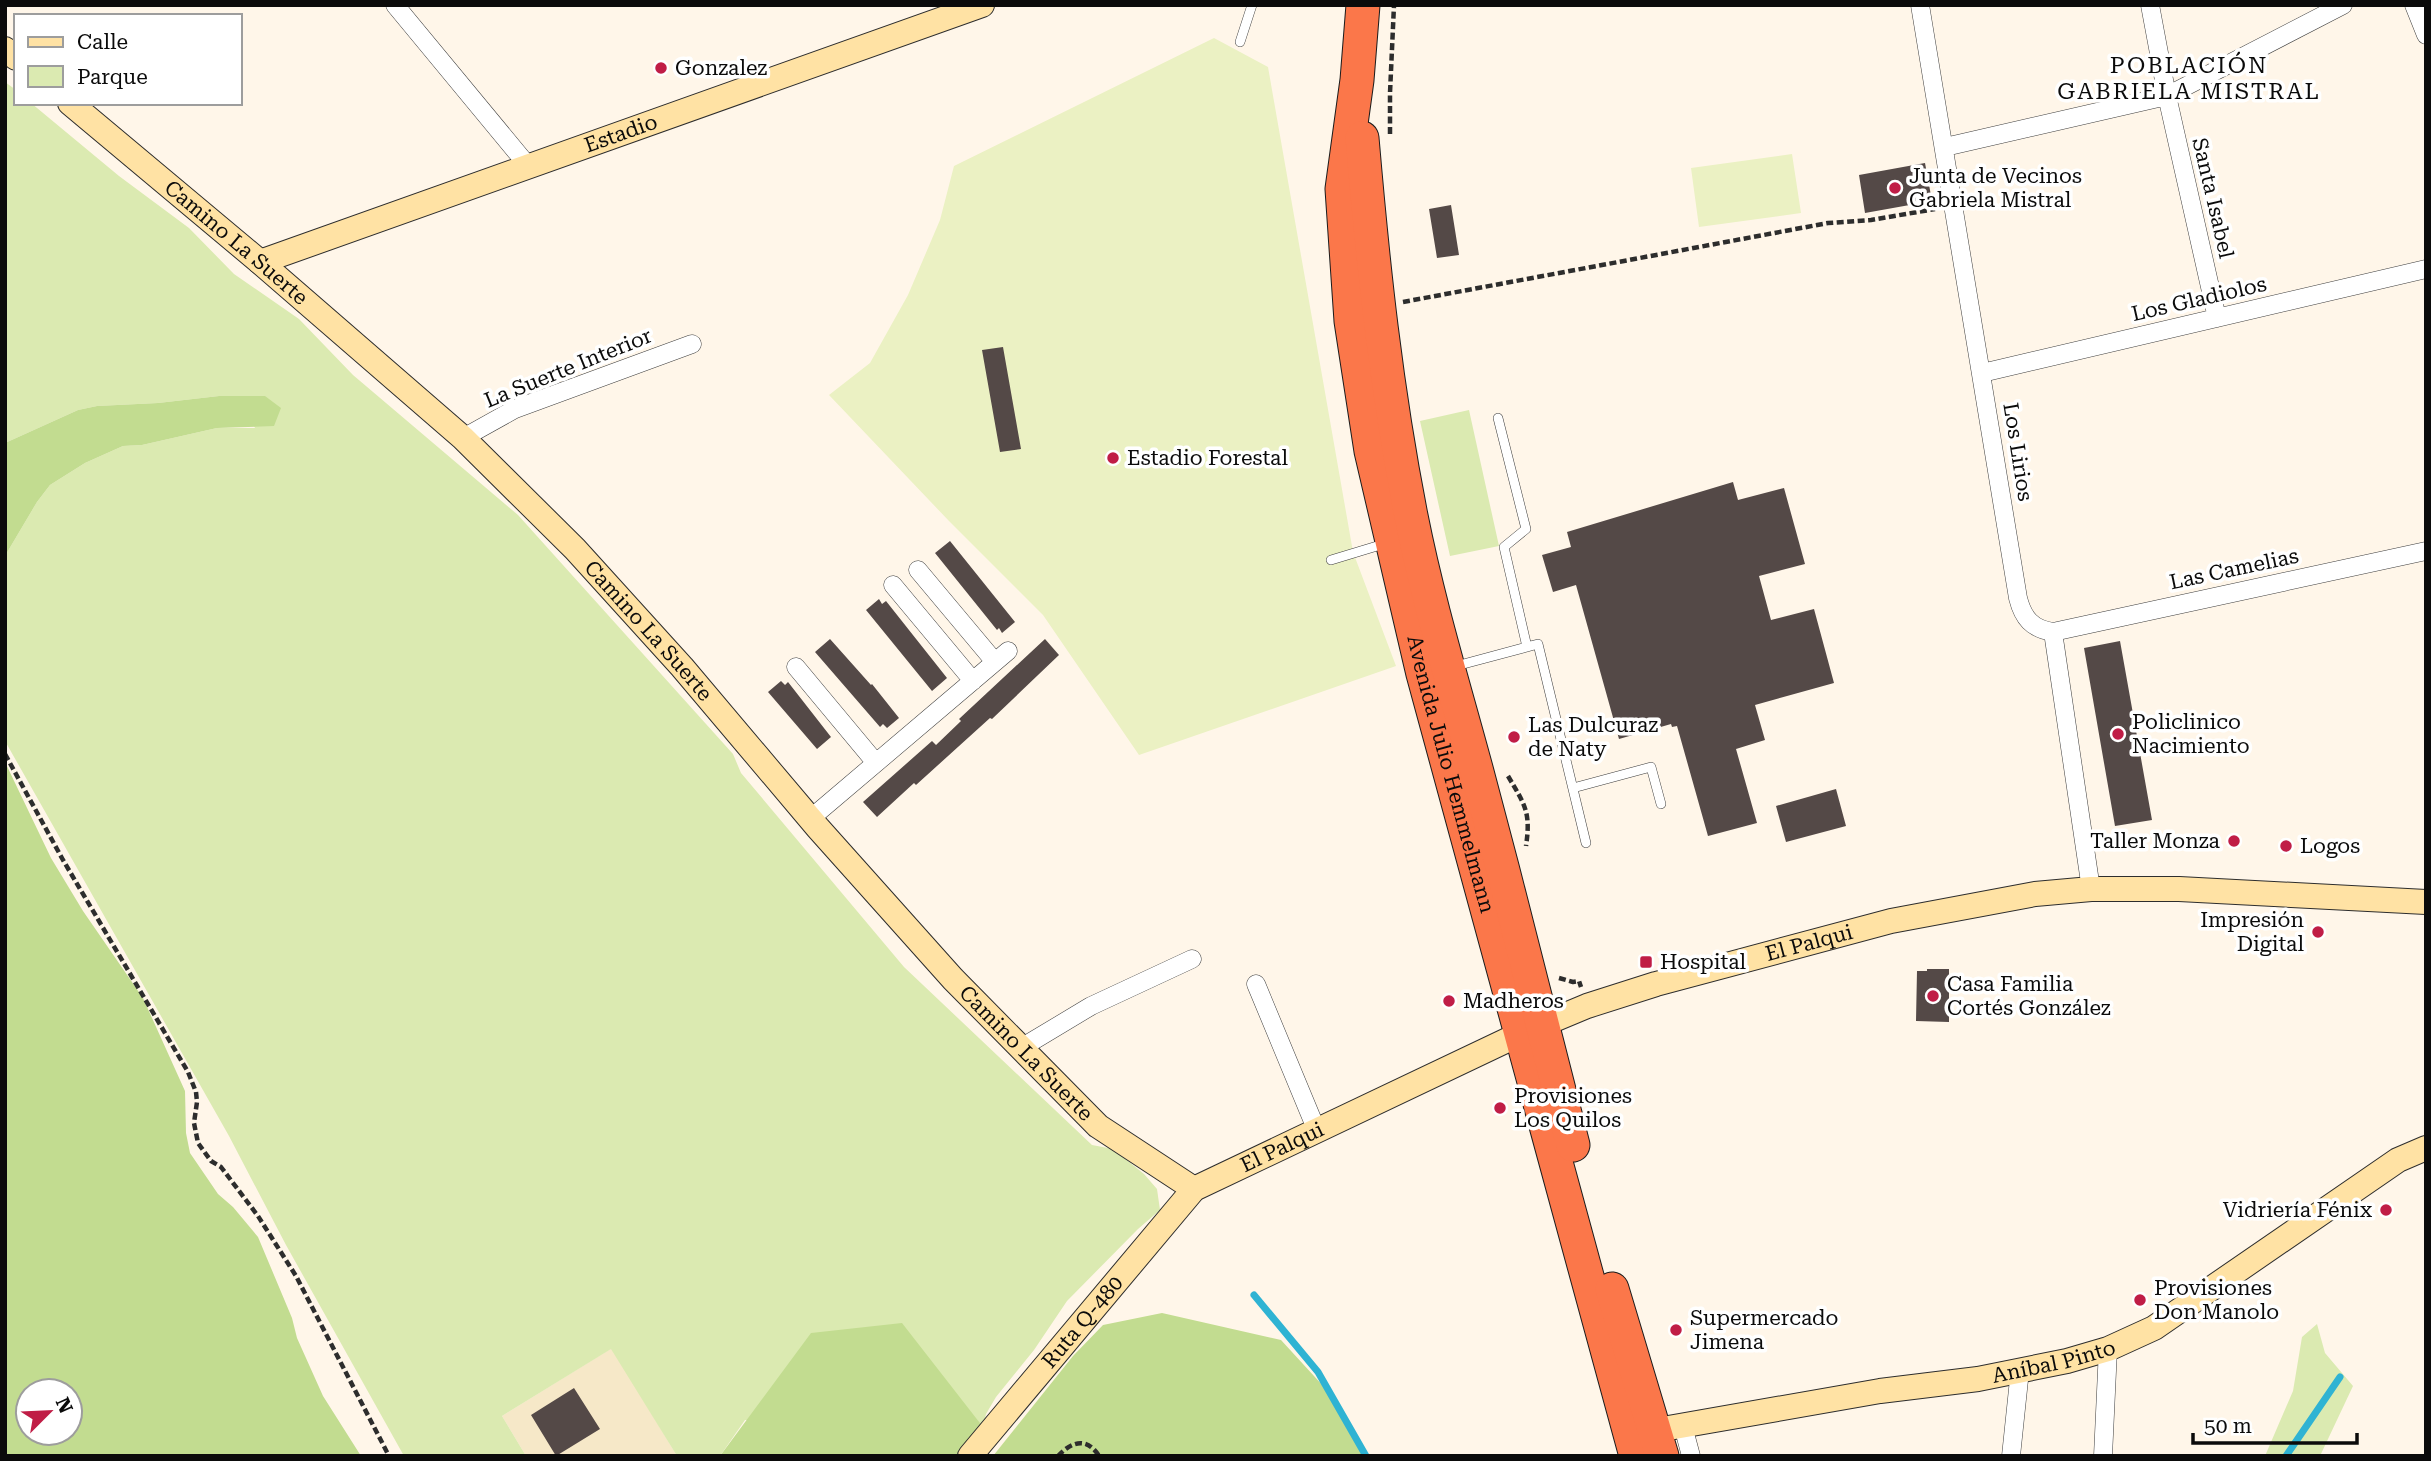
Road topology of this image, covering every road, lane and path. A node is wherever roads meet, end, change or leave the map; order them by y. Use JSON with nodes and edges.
{"nodes":[{"id":1,"x":396,"y":5,"type":"edge"},
{"id":2,"x":982,"y":5,"type":"edge"},
{"id":3,"x":1252,"y":5,"type":"edge"},
{"id":4,"x":1394,"y":5,"type":"edge"},
{"id":5,"x":1920,"y":5,"type":"edge"},
{"id":6,"x":2150,"y":5,"type":"edge"},
{"id":7,"x":2343,"y":5,"type":"edge"},
{"id":8,"x":2414,"y":5,"type":"edge"},
{"id":9,"x":1357,"y":14,"type":"edge"},
{"id":10,"x":2426,"y":35,"type":"edge"},
{"id":11,"x":1240,"y":42,"type":"dead end"},
{"id":12,"x":1357,"y":80,"type":"junction"},
{"id":13,"x":2167,"y":96,"type":"junction"},
{"id":14,"x":72,"y":105,"type":"edge"},
{"id":15,"x":1391,"y":145,"type":"dead end"},
{"id":16,"x":1945,"y":147,"type":"junction"},
{"id":17,"x":529,"y":167,"type":"junction"},
{"id":18,"x":1953,"y":205,"type":"junction"},
{"id":19,"x":260,"y":262,"type":"junction"},
{"id":20,"x":2426,"y":269,"type":"edge"},
{"id":21,"x":1397,"y":295,"type":"dead end"},
{"id":22,"x":2217,"y":318,"type":"junction"},
{"id":23,"x":692,"y":344,"type":"dead end"},
{"id":24,"x":1982,"y":373,"type":"junction"},
{"id":25,"x":1498,"y":418,"type":"dead end"},
{"id":26,"x":463,"y":438,"type":"junction"},
{"id":27,"x":1392,"y":542,"type":"junction"},
{"id":28,"x":2426,"y":551,"type":"edge"},
{"id":29,"x":1331,"y":560,"type":"dead end"},
{"id":30,"x":918,"y":570,"type":"dead end"},
{"id":31,"x":893,"y":585,"type":"dead end"},
{"id":32,"x":2053,"y":632,"type":"junction"},
{"id":33,"x":1527,"y":647,"type":"junction"},
{"id":34,"x":796,"y":667,"type":"dead end"},
{"id":35,"x":1436,"y":671,"type":"junction"},
{"id":36,"x":973,"y":681,"type":"junction"},
{"id":37,"x":5,"y":754,"type":"edge"},
{"id":38,"x":876,"y":763,"type":"junction"},
{"id":39,"x":1507,"y":774,"type":"dead end"},
{"id":40,"x":1573,"y":788,"type":"junction"},
{"id":41,"x":1661,"y":804,"type":"dead end"},
{"id":42,"x":810,"y":819,"type":"junction"},
{"id":43,"x":1586,"y":843,"type":"dead end"},
{"id":44,"x":1525,"y":851,"type":"dead end"},
{"id":45,"x":2091,"y":889,"type":"junction"},
{"id":46,"x":2426,"y":902,"type":"edge"},
{"id":47,"x":1192,"y":959,"type":"dead end"},
{"id":48,"x":1554,"y":973,"type":"dead end"},
{"id":49,"x":1256,"y":984,"type":"dead end"},
{"id":50,"x":1587,"y":1006,"type":"junction"},
{"id":51,"x":1532,"y":1029,"type":"junction"},
{"id":52,"x":1021,"y":1048,"type":"junction"},
{"id":53,"x":1317,"y":1131,"type":"junction"},
{"id":54,"x":2426,"y":1148,"type":"edge"},
{"id":55,"x":1194,"y":1189,"type":"junction"},
{"id":56,"x":2108,"y":1349,"type":"junction"},
{"id":57,"x":2020,"y":1370,"type":"junction"},
{"id":58,"x":1648,"y":1443,"type":"edge"},
{"id":59,"x":389,"y":1456,"type":"edge"},
{"id":60,"x":970,"y":1456,"type":"edge"},
{"id":61,"x":1058,"y":1456,"type":"edge"},
{"id":62,"x":1099,"y":1456,"type":"edge"},
{"id":63,"x":1691,"y":1456,"type":"edge"},
{"id":64,"x":2011,"y":1456,"type":"edge"},
{"id":65,"x":2103,"y":1456,"type":"edge"}],
"edges":[{"from":1,"to":17,"type":"street"},
{"from":2,"to":17,"type":"street","name":"Estadio"},
{"from":3,"to":11,"type":"lane"},
{"from":4,"to":15,"type":"path"},
{"from":5,"to":16,"type":"street","name":"Los Lirios"},
{"from":6,"to":13,"type":"street","name":"Santa Isabel"},
{"from":7,"to":13,"type":"street"},
{"from":8,"to":10,"type":"street"},
{"from":9,"to":12,"type":"highway","name":"Avenida Julio Hemmelmann"},
{"from":12,"to":27,"type":"highway","name":"Avenida Julio Hemmelmann"},
{"from":12,"to":35,"type":"highway","name":"Avenida Julio Hemmelmann"},
{"from":13,"to":16,"type":"street"},
{"from":13,"to":22,"type":"street","name":"Santa Isabel"},
{"from":14,"to":19,"type":"street","name":"Camino La Suerte"},
{"from":16,"to":18,"type":"street","name":"Los Lirios"},
{"from":17,"to":19,"type":"street","name":"Estadio"},
{"from":18,"to":21,"type":"path"},
{"from":18,"to":24,"type":"street","name":"Los Lirios"},
{"from":19,"to":26,"type":"street","name":"Camino La Suerte"},
{"from":20,"to":22,"type":"street","name":"Los Gladiolos"},
{"from":22,"to":24,"type":"street","name":"Los Gladiolos"},
{"from":23,"to":26,"type":"street","name":"La Suerte Interior"},
{"from":24,"to":32,"type":"street","name":"Los Lirios"},
{"from":25,"to":33,"type":"lane"},
{"from":26,"to":42,"type":"street","name":"Camino La Suerte"},
{"from":27,"to":29,"type":"lane"},
{"from":27,"to":35,"type":"highway","name":"Avenida Julio Hemmelmann"},
{"from":28,"to":32,"type":"street","name":"Las Camelias"},
{"from":30,"to":36,"type":"street"},
{"from":31,"to":36,"type":"street"},
{"from":32,"to":45,"type":"street"},
{"from":33,"to":35,"type":"lane"},
{"from":33,"to":40,"type":"lane"},
{"from":34,"to":38,"type":"street"},
{"from":35,"to":51,"type":"highway","name":"Avenida Julio Hemmelmann"},
{"from":36,"to":38,"type":"street"},
{"from":37,"to":59,"type":"path"},
{"from":38,"to":42,"type":"street"},
{"from":39,"to":44,"type":"path"},
{"from":40,"to":41,"type":"lane"},
{"from":40,"to":43,"type":"lane"},
{"from":42,"to":52,"type":"street","name":"Camino La Suerte"},
{"from":45,"to":46,"type":"street","name":"El Palqui"},
{"from":45,"to":50,"type":"street","name":"El Palqui"},
{"from":47,"to":52,"type":"street"},
{"from":48,"to":50,"type":"path"},
{"from":49,"to":53,"type":"street"},
{"from":50,"to":51,"type":"street","name":"El Palqui"},
{"from":51,"to":53,"type":"street","name":"El Palqui"},
{"from":51,"to":58,"type":"highway","name":"Avenida Julio Hemmelmann"},
{"from":52,"to":55,"type":"street","name":"Camino La Suerte"},
{"from":53,"to":55,"type":"street","name":"El Palqui"},
{"from":54,"to":56,"type":"street","name":"Aníbal Pinto"},
{"from":55,"to":60,"type":"street","name":"Ruta Q-480"},
{"from":56,"to":57,"type":"street","name":"Aníbal Pinto"},
{"from":56,"to":65,"type":"street"},
{"from":57,"to":58,"type":"street","name":"Aníbal Pinto"},
{"from":57,"to":64,"type":"street"},
{"from":58,"to":63,"type":"street"},
{"from":61,"to":62,"type":"path"}]}
